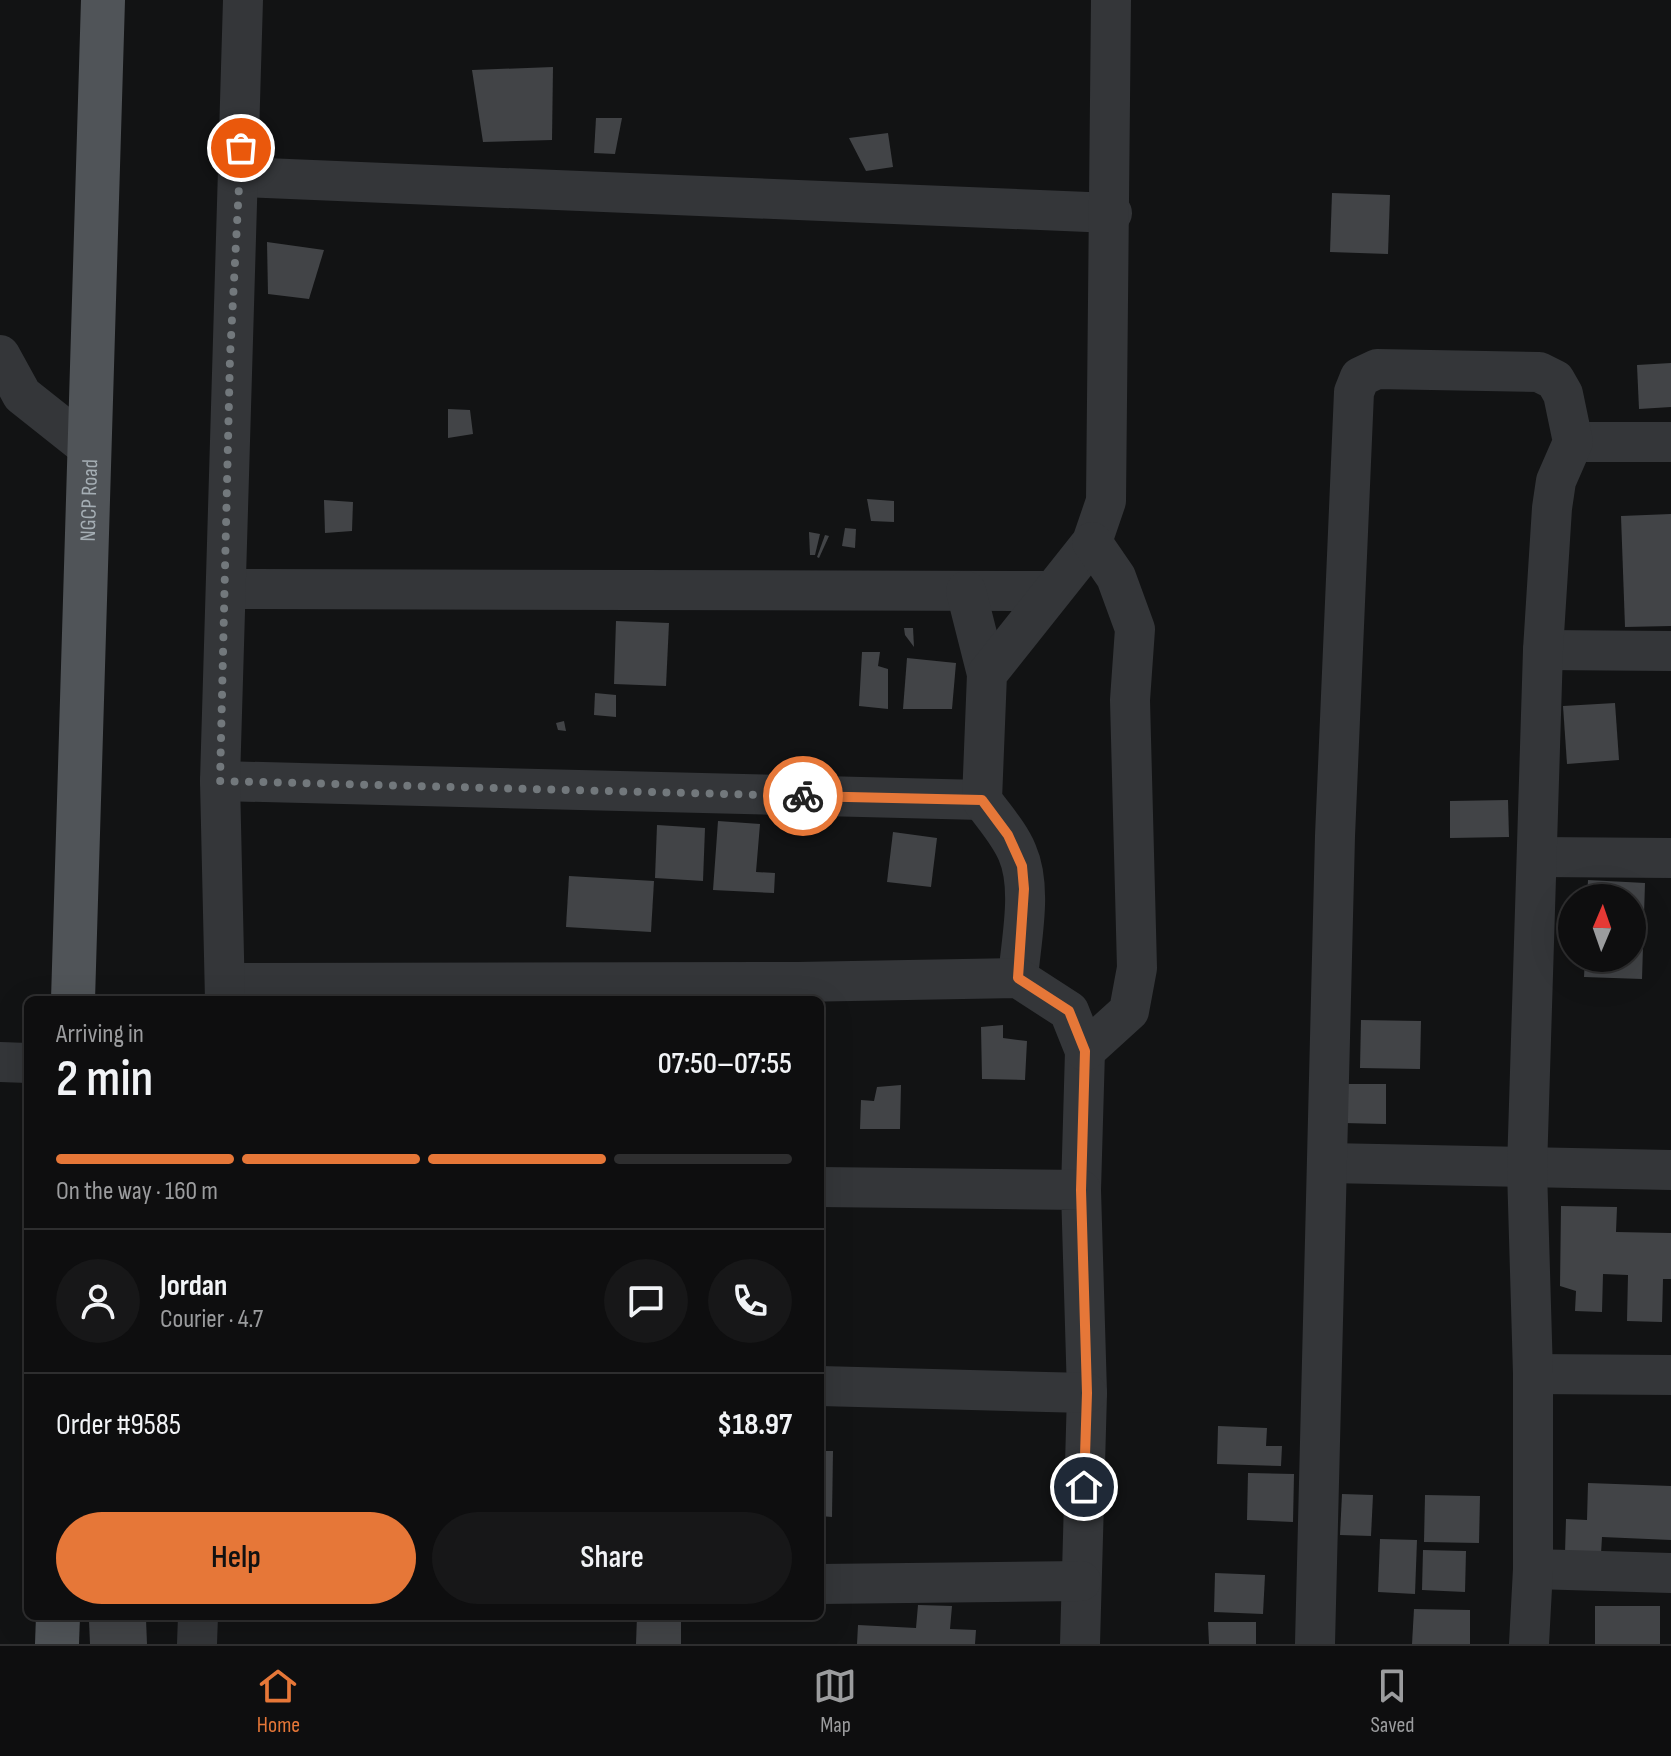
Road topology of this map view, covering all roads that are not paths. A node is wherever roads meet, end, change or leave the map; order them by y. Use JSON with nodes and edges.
{"nodes":[{"id":1,"x":243,"y":0,"type":"edge"},
{"id":2,"x":1111,"y":0,"type":"edge"},
{"id":3,"x":95,"y":6,"type":"edge"},
{"id":4,"x":240,"y":177,"type":"junction"},
{"id":5,"x":1112,"y":213,"type":"junction"},
{"id":6,"x":0,"y":355,"type":"edge"},
{"id":7,"x":11,"y":395,"type":"edge"},
{"id":8,"x":1573,"y":442,"type":"junction"},
{"id":9,"x":1671,"y":442,"type":"edge"},
{"id":10,"x":90,"y":449,"type":"junction"},
{"id":11,"x":1092,"y":542,"type":"junction"},
{"id":12,"x":226,"y":589,"type":"junction"},
{"id":13,"x":966,"y":591,"type":"junction"},
{"id":14,"x":1052,"y":591,"type":"junction"},
{"id":15,"x":1543,"y":650,"type":"junction"},
{"id":16,"x":1671,"y":651,"type":"edge"},
{"id":17,"x":987,"y":674,"type":"junction"},
{"id":18,"x":220,"y":781,"type":"junction"},
{"id":19,"x":982,"y":800,"type":"junction"},
{"id":20,"x":1539,"y":857,"type":"junction"},
{"id":21,"x":1671,"y":858,"type":"edge"},
{"id":22,"x":1018,"y":978,"type":"junction"},
{"id":23,"x":225,"y":992,"type":"edge"},
{"id":24,"x":73,"y":996,"type":"edge"},
{"id":25,"x":1085,"y":1051,"type":"junction"},
{"id":26,"x":0,"y":1062,"type":"edge"},
{"id":27,"x":24,"y":1063,"type":"edge"},
{"id":28,"x":1328,"y":1163,"type":"junction"},
{"id":29,"x":1527,"y":1169,"type":"junction"},
{"id":30,"x":1671,"y":1170,"type":"edge"},
{"id":31,"x":824,"y":1187,"type":"edge"},
{"id":32,"x":1081,"y":1190,"type":"junction"},
{"id":33,"x":1533,"y":1374,"type":"junction"},
{"id":34,"x":1671,"y":1375,"type":"edge"},
{"id":35,"x":824,"y":1386,"type":"edge"},
{"id":36,"x":1087,"y":1393,"type":"junction"},
{"id":37,"x":1533,"y":1569,"type":"junction"},
{"id":38,"x":1671,"y":1573,"type":"edge"},
{"id":39,"x":1081,"y":1581,"type":"junction"},
{"id":40,"x":824,"y":1584,"type":"edge"},
{"id":41,"x":58,"y":1620,"type":"edge"},
{"id":42,"x":198,"y":1620,"type":"edge"},
{"id":43,"x":57,"y":1644,"type":"edge"},
{"id":44,"x":197,"y":1644,"type":"edge"},
{"id":45,"x":1080,"y":1644,"type":"edge"},
{"id":46,"x":1315,"y":1644,"type":"edge"},
{"id":47,"x":1529,"y":1644,"type":"edge"}],
"edges":[{"from":1,"to":4,"type":"street"},
{"from":2,"to":5,"type":"street"},
{"from":3,"to":10,"type":"main road","name":"NGCP Road"},
{"from":4,"to":5,"type":"street"},
{"from":4,"to":12,"type":"street"},
{"from":5,"to":11,"type":"street"},
{"from":6,"to":7,"type":"street"},
{"from":7,"to":10,"type":"street"},
{"from":8,"to":9,"type":"street"},
{"from":8,"to":15,"type":"street"},
{"from":8,"to":28,"type":"street"},
{"from":10,"to":24,"type":"main road","name":"NGCP Road"},
{"from":11,"to":14,"type":"street"},
{"from":11,"to":25,"type":"street"},
{"from":12,"to":13,"type":"street"},
{"from":12,"to":18,"type":"street"},
{"from":13,"to":14,"type":"street"},
{"from":13,"to":17,"type":"street"},
{"from":14,"to":17,"type":"street"},
{"from":15,"to":16,"type":"street"},
{"from":15,"to":20,"type":"street"},
{"from":17,"to":19,"type":"street"},
{"from":18,"to":19,"type":"street"},
{"from":18,"to":23,"type":"street"},
{"from":19,"to":22,"type":"street"},
{"from":20,"to":21,"type":"street"},
{"from":20,"to":29,"type":"street"},
{"from":22,"to":23,"type":"street"},
{"from":22,"to":25,"type":"street"},
{"from":25,"to":32,"type":"street"},
{"from":26,"to":27,"type":"street"},
{"from":28,"to":29,"type":"street"},
{"from":28,"to":46,"type":"street"},
{"from":29,"to":30,"type":"street"},
{"from":29,"to":33,"type":"street"},
{"from":31,"to":32,"type":"street"},
{"from":32,"to":36,"type":"street"},
{"from":33,"to":34,"type":"street"},
{"from":33,"to":37,"type":"street"},
{"from":35,"to":36,"type":"street"},
{"from":36,"to":39,"type":"street"},
{"from":37,"to":38,"type":"street"},
{"from":37,"to":47,"type":"street"},
{"from":39,"to":40,"type":"street"},
{"from":39,"to":45,"type":"street"},
{"from":41,"to":43,"type":"main road"},
{"from":42,"to":44,"type":"street"}]}
